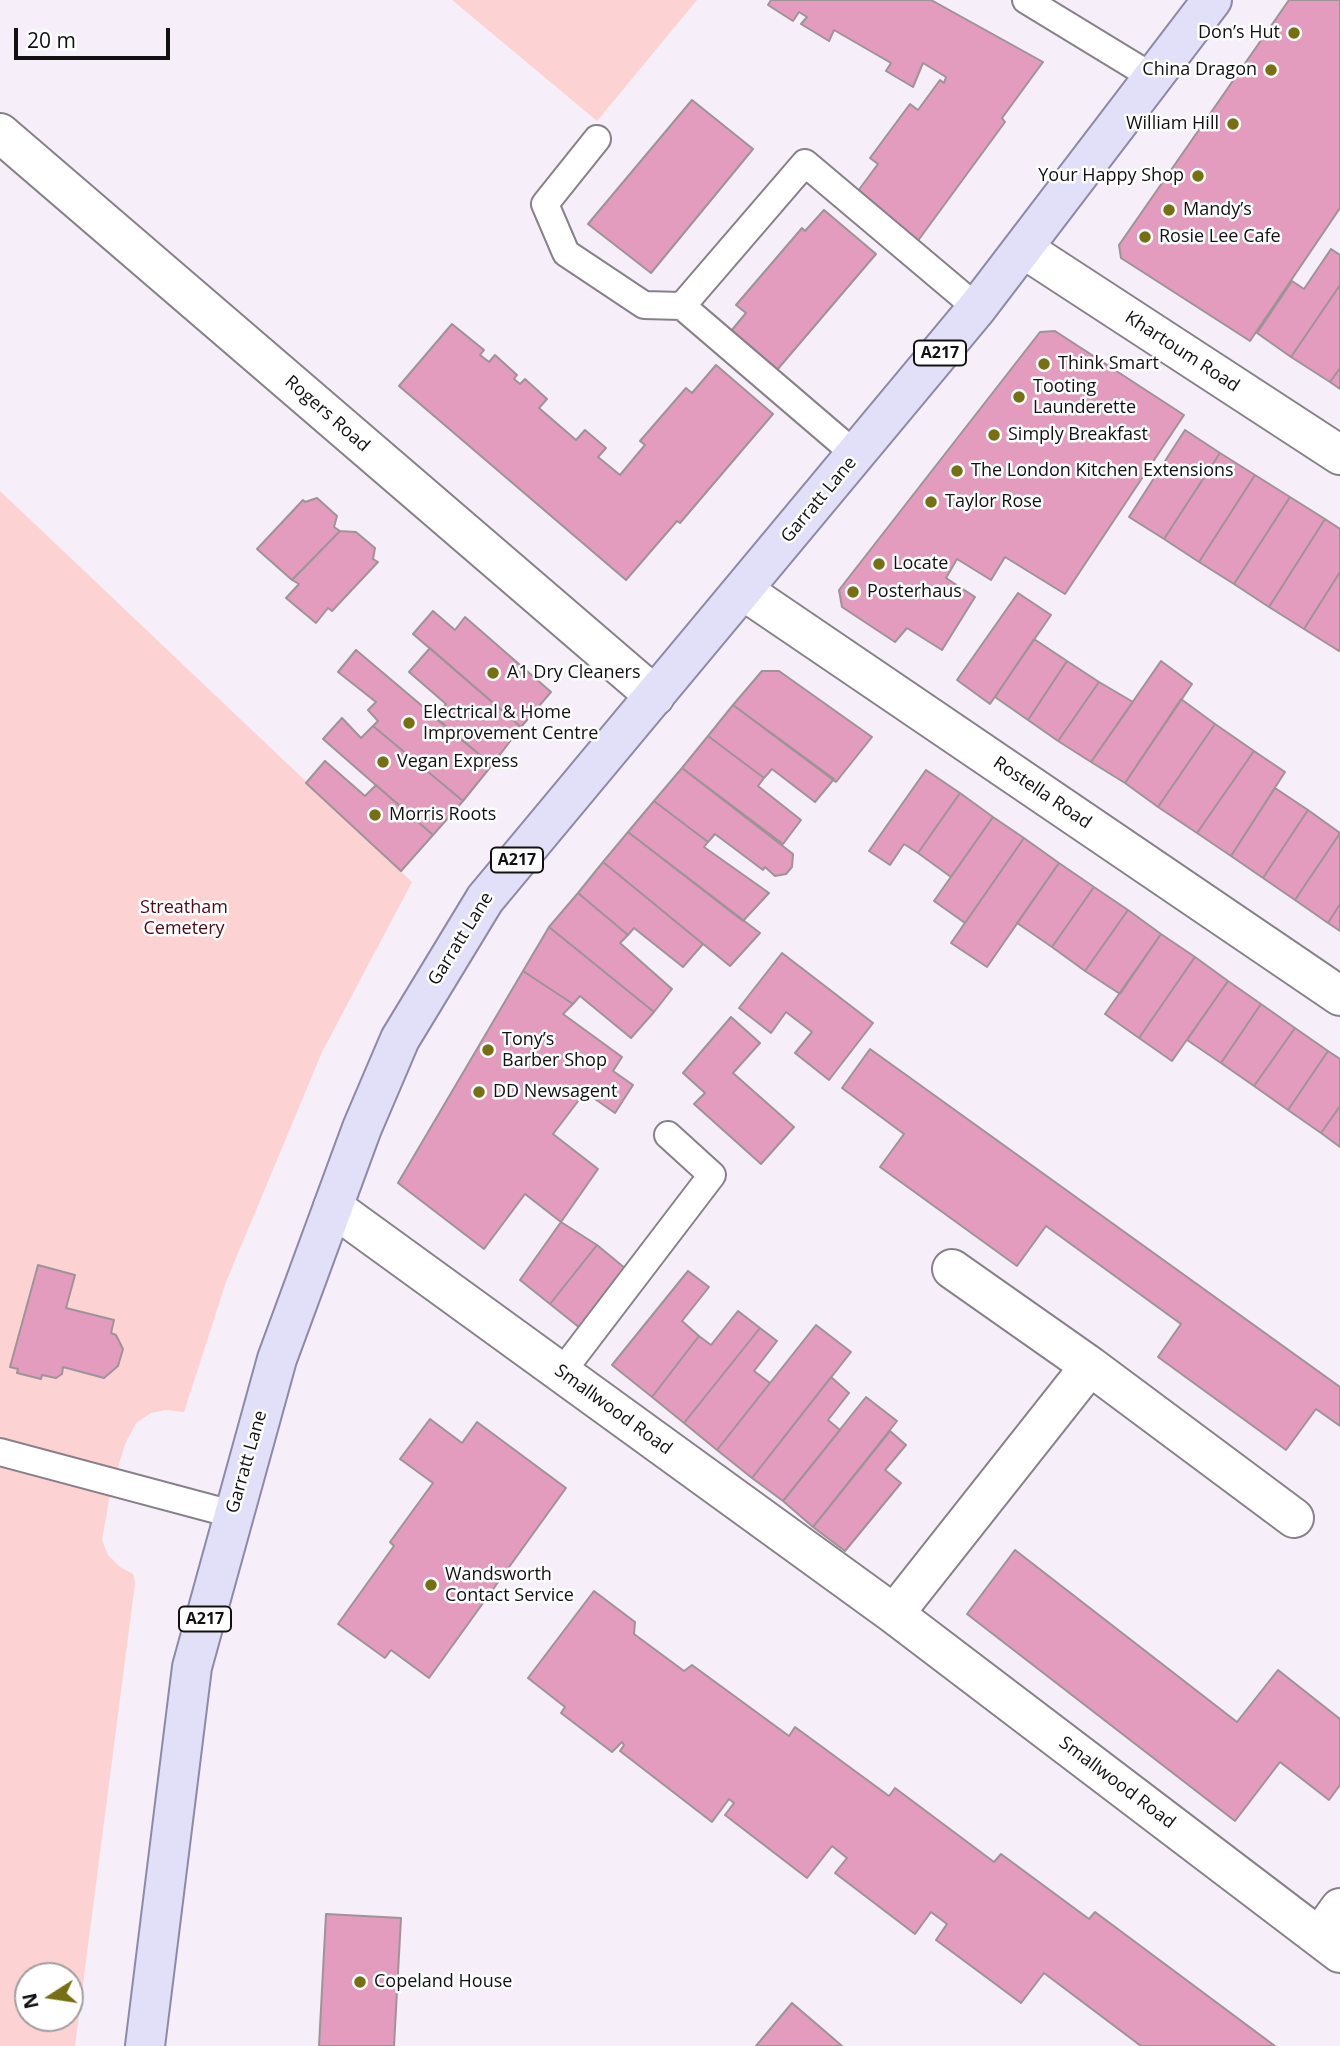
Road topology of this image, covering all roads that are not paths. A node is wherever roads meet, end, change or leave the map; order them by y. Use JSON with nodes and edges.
{"nodes":[{"id":1,"x":1026,"y":0,"type":"edge"},
{"id":2,"x":1212,"y":0,"type":"edge"},
{"id":3,"x":1154,"y":78,"type":"junction"},
{"id":4,"x":0,"y":133,"type":"edge"},
{"id":5,"x":597,"y":139,"type":"dead end"},
{"id":6,"x":1024,"y":249,"type":"junction"},
{"id":7,"x":681,"y":306,"type":"junction"},
{"id":8,"x":977,"y":308,"type":"junction"},
{"id":9,"x":1340,"y":454,"type":"edge"},
{"id":10,"x":856,"y":456,"type":"junction"},
{"id":11,"x":744,"y":591,"type":"junction"},
{"id":12,"x":655,"y":695,"type":"junction"},
{"id":13,"x":1340,"y":996,"type":"edge"},
{"id":14,"x":667,"y":1136,"type":"dead end"},
{"id":15,"x":333,"y":1207,"type":"junction"},
{"id":16,"x":952,"y":1269,"type":"dead end"},
{"id":17,"x":1090,"y":1366,"type":"junction"},
{"id":18,"x":561,"y":1373,"type":"junction"},
{"id":19,"x":0,"y":1452,"type":"edge"},
{"id":20,"x":232,"y":1514,"type":"junction"},
{"id":21,"x":1294,"y":1518,"type":"dead end"},
{"id":22,"x":894,"y":1614,"type":"junction"},
{"id":23,"x":1333,"y":1933,"type":"edge"},
{"id":24,"x":145,"y":2046,"type":"edge"}],
"edges":[{"from":1,"to":3,"type":"lane"},
{"from":2,"to":3,"type":"main road","name":"Garratt Lane","number":"A217"},
{"from":3,"to":6,"type":"main road","name":"Garratt Lane","number":"A217"},
{"from":4,"to":12,"type":"street","name":"Rogers Road"},
{"from":5,"to":7,"type":"lane"},
{"from":6,"to":8,"type":"main road","name":"Garratt Lane","number":"A217"},
{"from":6,"to":9,"type":"street","name":"Khartoum Road"},
{"from":7,"to":8,"type":"lane"},
{"from":7,"to":10,"type":"lane"},
{"from":8,"to":10,"type":"main road","name":"Garratt Lane","number":"A217"},
{"from":10,"to":11,"type":"main road","name":"Garratt Lane","number":"A217"},
{"from":11,"to":12,"type":"main road","name":"Garratt Lane","number":"A217"},
{"from":11,"to":13,"type":"street","name":"Rostella Road"},
{"from":12,"to":15,"type":"main road","name":"Garratt Lane","number":"A217"},
{"from":14,"to":18,"type":"lane"},
{"from":15,"to":18,"type":"street","name":"Smallwood Road"},
{"from":15,"to":20,"type":"main road","name":"Garratt Lane","number":"A217"},
{"from":16,"to":17,"type":"street"},
{"from":17,"to":21,"type":"street"},
{"from":17,"to":22,"type":"street"},
{"from":18,"to":22,"type":"street","name":"Smallwood Road"},
{"from":19,"to":20,"type":"lane"},
{"from":20,"to":24,"type":"main road","name":"Garratt Lane","number":"A217"},
{"from":22,"to":23,"type":"street","name":"Smallwood Road"}]}
